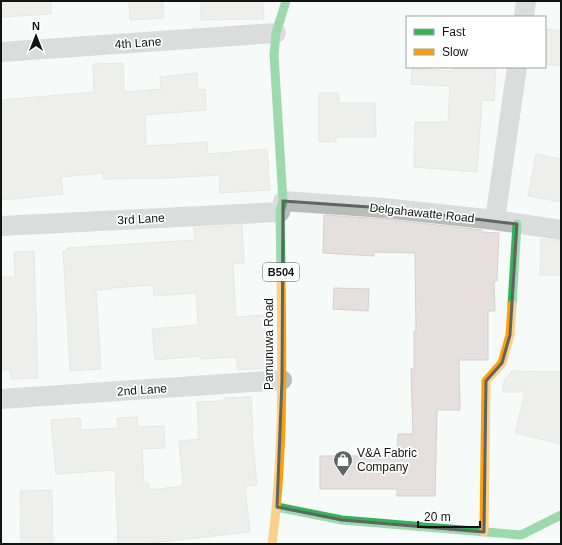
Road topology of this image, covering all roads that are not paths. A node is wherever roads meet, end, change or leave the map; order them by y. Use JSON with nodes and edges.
{"nodes":[{"id":1,"x":286,"y":1,"type":"edge"},
{"id":2,"x":526,"y":1,"type":"edge"},
{"id":3,"x":524,"y":16,"type":"edge"},
{"id":4,"x":276,"y":33,"type":"junction"},
{"id":5,"x":1,"y":52,"type":"edge"},
{"id":6,"x":517,"y":68,"type":"edge"},
{"id":7,"x":282,"y":206,"type":"junction"},
{"id":8,"x":495,"y":220,"type":"junction"},
{"id":9,"x":518,"y":224,"type":"junction"},
{"id":10,"x":1,"y":226,"type":"edge"},
{"id":11,"x":561,"y":230,"type":"edge"},
{"id":12,"x":282,"y":380,"type":"junction"},
{"id":13,"x":1,"y":399,"type":"edge"},
{"id":14,"x":277,"y":507,"type":"junction"},
{"id":15,"x":561,"y":515,"type":"edge"},
{"id":16,"x":484,"y":532,"type":"junction"},
{"id":17,"x":272,"y":544,"type":"edge"}],
"edges":[{"from":1,"to":4,"type":"street","name":"Pamunuwa Road","number":"B504"},
{"from":2,"to":3,"type":"street"},
{"from":4,"to":5,"type":"street","name":"4th Lane"},
{"from":4,"to":7,"type":"street","name":"Pamunuwa Road","number":"B504"},
{"from":6,"to":8,"type":"street"},
{"from":7,"to":8,"type":"street","name":"Delgahawatte Road"},
{"from":7,"to":10,"type":"street","name":"3rd Lane"},
{"from":7,"to":12,"type":"street","name":"Pamunuwa Road","number":"B504"},
{"from":8,"to":9,"type":"street","name":"Delgahawatte Road"},
{"from":9,"to":11,"type":"street","name":"Delgahawatte Road"},
{"from":9,"to":16,"type":"street"},
{"from":12,"to":13,"type":"street","name":"2nd Lane"},
{"from":12,"to":14,"type":"street","name":"Pamunuwa Road","number":"B504"},
{"from":14,"to":16,"type":"street"},
{"from":14,"to":17,"type":"street","name":"Pamunuwa Road","number":"B504"},
{"from":15,"to":16,"type":"street"}]}
